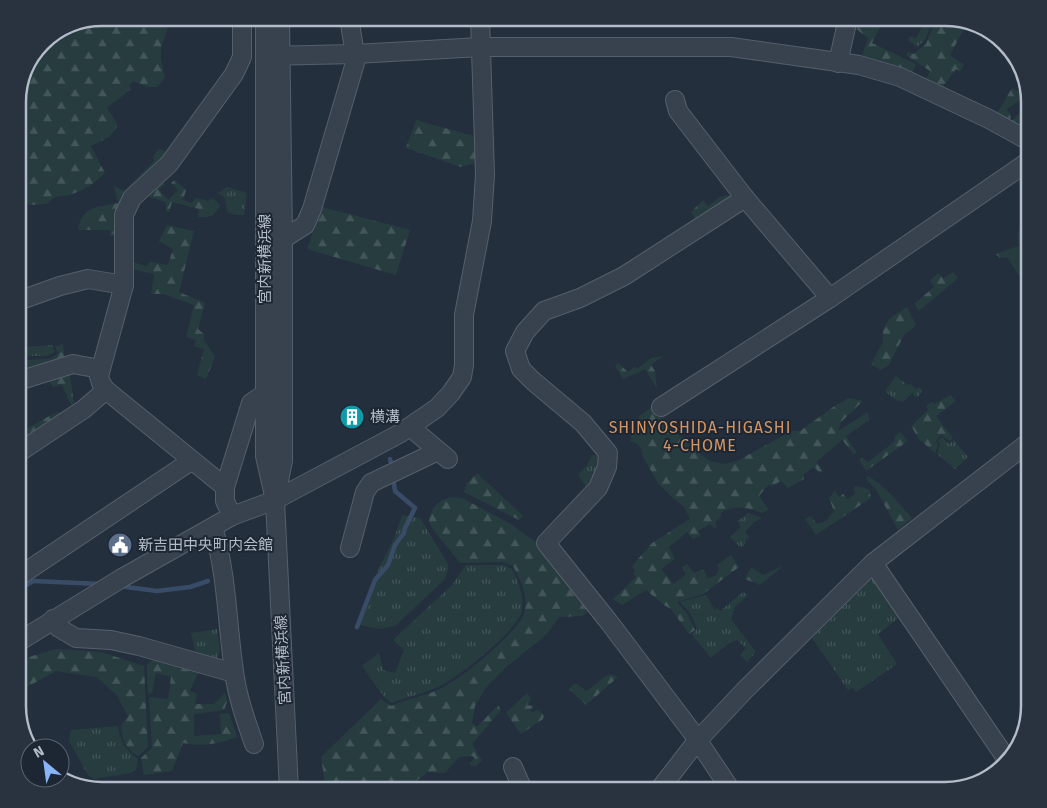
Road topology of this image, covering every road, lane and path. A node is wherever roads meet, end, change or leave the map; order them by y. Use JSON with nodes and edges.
{"nodes":[{"id":1,"x":242,"y":26,"type":"edge"},
{"id":2,"x":267,"y":26,"type":"edge"},
{"id":3,"x":279,"y":26,"type":"edge"},
{"id":4,"x":350,"y":26,"type":"edge"},
{"id":5,"x":480,"y":26,"type":"edge"},
{"id":6,"x":846,"y":26,"type":"edge"},
{"id":7,"x":481,"y":47,"type":"junction"},
{"id":8,"x":355,"y":54,"type":"junction"},
{"id":9,"x":273,"y":56,"type":"junction"},
{"id":10,"x":838,"y":63,"type":"junction"},
{"id":11,"x":675,"y":100,"type":"dead end"},
{"id":12,"x":1021,"y":135,"type":"edge"},
{"id":13,"x":1021,"y":167,"type":"edge"},
{"id":14,"x":745,"y":198,"type":"junction"},
{"id":15,"x":283,"y":239,"type":"junction"},
{"id":16,"x":124,"y":285,"type":"junction"},
{"id":17,"x":26,"y":298,"type":"edge"},
{"id":18,"x":830,"y":298,"type":"junction"},
{"id":19,"x":100,"y":369,"type":"junction"},
{"id":20,"x":26,"y":379,"type":"edge"},
{"id":21,"x":106,"y":390,"type":"junction"},
{"id":22,"x":264,"y":394,"type":"junction"},
{"id":23,"x":661,"y":407,"type":"dead end"},
{"id":24,"x":410,"y":427,"type":"junction"},
{"id":25,"x":26,"y":449,"type":"edge"},
{"id":26,"x":1021,"y":449,"type":"edge"},
{"id":27,"x":191,"y":461,"type":"junction"},
{"id":28,"x":225,"y":487,"type":"junction"},
{"id":29,"x":274,"y":500,"type":"junction"},
{"id":30,"x":232,"y":516,"type":"junction"},
{"id":31,"x":214,"y":527,"type":"junction"},
{"id":32,"x":350,"y":548,"type":"dead end"},
{"id":33,"x":873,"y":563,"type":"junction"},
{"id":34,"x":26,"y":572,"type":"edge"},
{"id":35,"x":53,"y":619,"type":"junction"},
{"id":36,"x":26,"y":637,"type":"edge"},
{"id":37,"x":234,"y":673,"type":"junction"},
{"id":38,"x":697,"y":741,"type":"junction"},
{"id":39,"x":254,"y":744,"type":"dead end"},
{"id":40,"x":1003,"y":754,"type":"edge"},
{"id":41,"x":513,"y":767,"type":"dead end"},
{"id":42,"x":289,"y":782,"type":"edge"},
{"id":43,"x":520,"y":782,"type":"edge"},
{"id":44,"x":665,"y":782,"type":"edge"},
{"id":45,"x":725,"y":782,"type":"edge"}],
"edges":[{"from":1,"to":16,"type":"street"},
{"from":2,"to":9,"type":"street","name":"宮内新横浜線"},
{"from":3,"to":9,"type":"street","name":"宮内新横浜線"},
{"from":4,"to":8,"type":"street"},
{"from":5,"to":7,"type":"street"},
{"from":6,"to":10,"type":"street"},
{"from":7,"to":8,"type":"street"},
{"from":7,"to":10,"type":"street"},
{"from":7,"to":24,"type":"street"},
{"from":8,"to":9,"type":"street"},
{"from":8,"to":15,"type":"street"},
{"from":9,"to":15,"type":"street","name":"宮内新横浜線"},
{"from":9,"to":22,"type":"street","name":"宮内新横浜線"},
{"from":10,"to":12,"type":"street"},
{"from":11,"to":14,"type":"street"},
{"from":13,"to":18,"type":"street"},
{"from":14,"to":18,"type":"street"},
{"from":14,"to":38,"type":"street"},
{"from":15,"to":29,"type":"street","name":"宮内新横浜線"},
{"from":16,"to":17,"type":"street"},
{"from":16,"to":19,"type":"street"},
{"from":18,"to":23,"type":"street"},
{"from":19,"to":20,"type":"street"},
{"from":19,"to":21,"type":"street"},
{"from":21,"to":25,"type":"street"},
{"from":21,"to":27,"type":"street"},
{"from":22,"to":28,"type":"street"},
{"from":22,"to":29,"type":"street","name":"宮内新横浜線"},
{"from":24,"to":29,"type":"street"},
{"from":24,"to":32,"type":"street"},
{"from":26,"to":33,"type":"street"},
{"from":27,"to":28,"type":"street"},
{"from":27,"to":34,"type":"street"},
{"from":28,"to":30,"type":"street"},
{"from":29,"to":30,"type":"street"},
{"from":29,"to":42,"type":"street","name":"宮内新横浜線"},
{"from":30,"to":31,"type":"street"},
{"from":31,"to":35,"type":"street"},
{"from":31,"to":37,"type":"street"},
{"from":33,"to":38,"type":"street"},
{"from":33,"to":40,"type":"street"},
{"from":35,"to":36,"type":"street"},
{"from":35,"to":37,"type":"street"},
{"from":37,"to":39,"type":"street"},
{"from":38,"to":44,"type":"street"},
{"from":38,"to":45,"type":"street"},
{"from":41,"to":43,"type":"street"}]}
